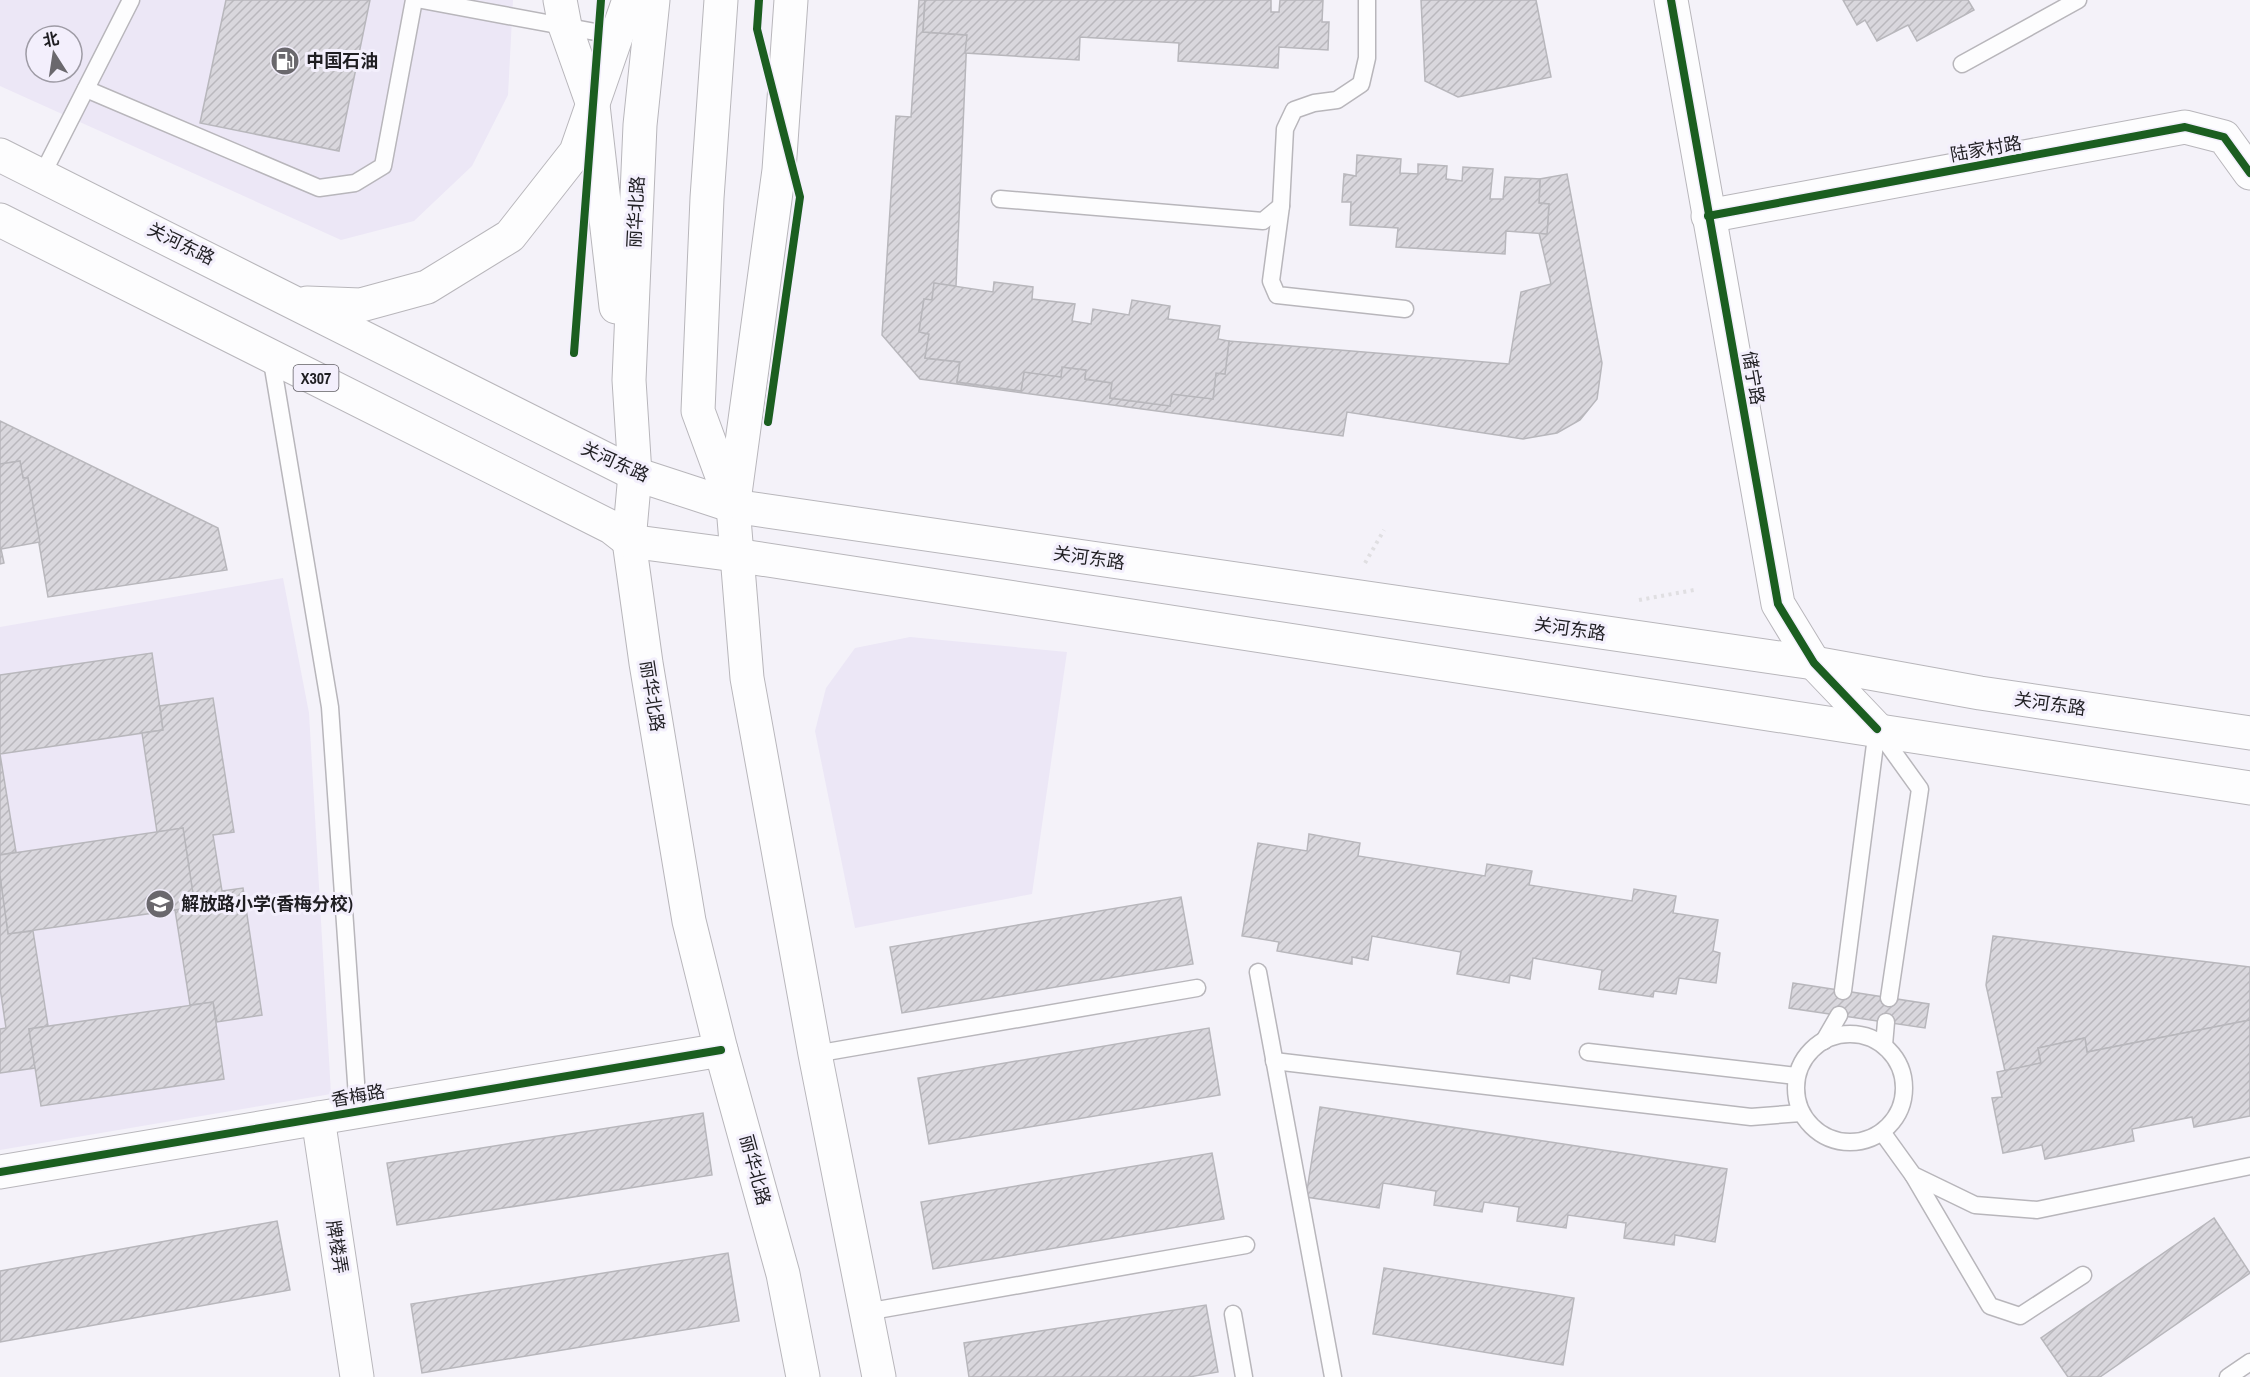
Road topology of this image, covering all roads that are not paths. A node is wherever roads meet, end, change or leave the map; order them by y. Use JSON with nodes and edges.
{"nodes":[{"id":1,"x":131,"y":0,"type":"edge"},
{"id":2,"x":414,"y":0,"type":"edge"},
{"id":3,"x":422,"y":0,"type":"edge"},
{"id":4,"x":629,"y":0,"type":"edge"},
{"id":5,"x":653,"y":0,"type":"edge"},
{"id":6,"x":720,"y":0,"type":"edge"},
{"id":7,"x":791,"y":0,"type":"edge"},
{"id":8,"x":1367,"y":0,"type":"edge"},
{"id":9,"x":1671,"y":0,"type":"edge"},
{"id":10,"x":2078,"y":0,"type":"edge"},
{"id":11,"x":562,"y":13,"type":"edge"},
{"id":12,"x":616,"y":36,"type":"junction"},
{"id":13,"x":1962,"y":64,"type":"dead end"},
{"id":14,"x":86,"y":89,"type":"junction"},
{"id":15,"x":593,"y":105,"type":"junction"},
{"id":16,"x":0,"y":155,"type":"edge"},
{"id":17,"x":2250,"y":173,"type":"edge"},
{"id":18,"x":42,"y":175,"type":"junction"},
{"id":19,"x":1000,"y":199,"type":"dead end"},
{"id":20,"x":1281,"y":206,"type":"junction"},
{"id":21,"x":1708,"y":216,"type":"junction"},
{"id":22,"x":0,"y":220,"type":"edge"},
{"id":23,"x":297,"y":302,"type":"junction"},
{"id":24,"x":1405,"y":309,"type":"dead end"},
{"id":25,"x":270,"y":354,"type":"junction"},
{"id":26,"x":635,"y":474,"type":"junction"},
{"id":27,"x":733,"y":506,"type":"junction"},
{"id":28,"x":629,"y":541,"type":"junction"},
{"id":29,"x":735,"y":555,"type":"junction"},
{"id":30,"x":1814,"y":663,"type":"junction"},
{"id":31,"x":1877,"y":729,"type":"junction"},
{"id":32,"x":2250,"y":733,"type":"edge"},
{"id":33,"x":2250,"y":788,"type":"edge"},
{"id":34,"x":1258,"y":972,"type":"dead end"},
{"id":35,"x":1197,"y":988,"type":"dead end"},
{"id":36,"x":1843,"y":991,"type":"dead end"},
{"id":37,"x":1889,"y":998,"type":"dead end"},
{"id":38,"x":1839,"y":1015,"type":"dead end"},
{"id":39,"x":1886,"y":1022,"type":"dead end"},
{"id":40,"x":1824,"y":1041,"type":"junction"},
{"id":41,"x":1884,"y":1045,"type":"junction"},
{"id":42,"x":721,"y":1050,"type":"junction"},
{"id":43,"x":1588,"y":1052,"type":"dead end"},
{"id":44,"x":815,"y":1054,"type":"junction"},
{"id":45,"x":1274,"y":1061,"type":"junction"},
{"id":46,"x":1796,"y":1076,"type":"junction"},
{"id":47,"x":358,"y":1111,"type":"junction"},
{"id":48,"x":1801,"y":1113,"type":"junction"},
{"id":49,"x":318,"y":1118,"type":"junction"},
{"id":50,"x":1882,"y":1132,"type":"junction"},
{"id":51,"x":2250,"y":1166,"type":"edge"},
{"id":52,"x":0,"y":1172,"type":"edge"},
{"id":53,"x":1913,"y":1175,"type":"junction"},
{"id":54,"x":1246,"y":1245,"type":"dead end"},
{"id":55,"x":2083,"y":1275,"type":"dead end"},
{"id":56,"x":866,"y":1312,"type":"junction"},
{"id":57,"x":1233,"y":1314,"type":"dead end"},
{"id":58,"x":2250,"y":1362,"type":"edge"},
{"id":59,"x":357,"y":1377,"type":"edge"},
{"id":60,"x":802,"y":1377,"type":"edge"},
{"id":61,"x":879,"y":1377,"type":"edge"},
{"id":62,"x":1244,"y":1377,"type":"edge"},
{"id":63,"x":1333,"y":1377,"type":"edge"},
{"id":64,"x":2228,"y":1377,"type":"edge"}],
"edges":[{"from":1,"to":14,"type":"lane"},
{"from":2,"to":14,"type":"lane"},
{"from":3,"to":11,"type":"lane"},
{"from":4,"to":12,"type":"main road"},
{"from":5,"to":26,"type":"main road","name":"丽华北路"},
{"from":6,"to":27,"type":"main road"},
{"from":7,"to":27,"type":"main road"},
{"from":8,"to":20,"type":"lane"},
{"from":9,"to":21,"type":"main road","name":"储宁路"},
{"from":10,"to":13,"type":"lane"},
{"from":11,"to":12,"type":"lane"},
{"from":11,"to":15,"type":"main road"},
{"from":12,"to":15,"type":"main road"},
{"from":14,"to":18,"type":"lane"},
{"from":15,"to":23,"type":"main road"},
{"from":15,"to":26,"type":"main road"},
{"from":16,"to":18,"type":"main road","name":"关河东路"},
{"from":17,"to":21,"type":"main road","name":"陆家村路"},
{"from":18,"to":23,"type":"main road","name":"关河东路"},
{"from":19,"to":20,"type":"lane"},
{"from":20,"to":24,"type":"lane"},
{"from":21,"to":30,"type":"main road","name":"储宁路"},
{"from":22,"to":25,"type":"main road","number":"X307"},
{"from":23,"to":26,"type":"main road","name":"关河东路"},
{"from":25,"to":28,"type":"main road","number":"X307"},
{"from":25,"to":47,"type":"lane"},
{"from":26,"to":27,"type":"main road","name":"关河东路"},
{"from":26,"to":28,"type":"main road","name":"丽华北路"},
{"from":27,"to":29,"type":"main road"},
{"from":27,"to":30,"type":"main road","name":"关河东路"},
{"from":28,"to":29,"type":"main road","number":"X307"},
{"from":28,"to":42,"type":"main road","name":"丽华北路"},
{"from":29,"to":31,"type":"main road","number":"X307"},
{"from":29,"to":44,"type":"main road"},
{"from":30,"to":31,"type":"main road","name":"储宁路"},
{"from":30,"to":32,"type":"main road","name":"关河东路"},
{"from":31,"to":33,"type":"main road","number":"X307"},
{"from":31,"to":36,"type":"lane"},
{"from":31,"to":37,"type":"lane"},
{"from":34,"to":45,"type":"lane"},
{"from":35,"to":44,"type":"lane"},
{"from":38,"to":40,"type":"lane"},
{"from":39,"to":41,"type":"lane"},
{"from":40,"to":41,"type":"lane"},
{"from":40,"to":46,"type":"lane"},
{"from":41,"to":50,"type":"lane"},
{"from":42,"to":47,"type":"main road","name":"香梅路"},
{"from":42,"to":60,"type":"main road","name":"丽华北路"},
{"from":43,"to":46,"type":"lane"},
{"from":44,"to":56,"type":"main road"},
{"from":45,"to":48,"type":"lane"},
{"from":45,"to":63,"type":"lane"},
{"from":46,"to":48,"type":"lane"},
{"from":47,"to":49,"type":"main road","name":"香梅路"},
{"from":48,"to":50,"type":"lane"},
{"from":49,"to":52,"type":"main road","name":"香梅路"},
{"from":49,"to":59,"type":"main road","name":"牌楼弄"},
{"from":50,"to":53,"type":"lane"},
{"from":51,"to":53,"type":"lane"},
{"from":53,"to":55,"type":"lane"},
{"from":54,"to":56,"type":"lane"},
{"from":56,"to":61,"type":"main road"},
{"from":57,"to":62,"type":"lane"},
{"from":58,"to":64,"type":"lane"}]}
